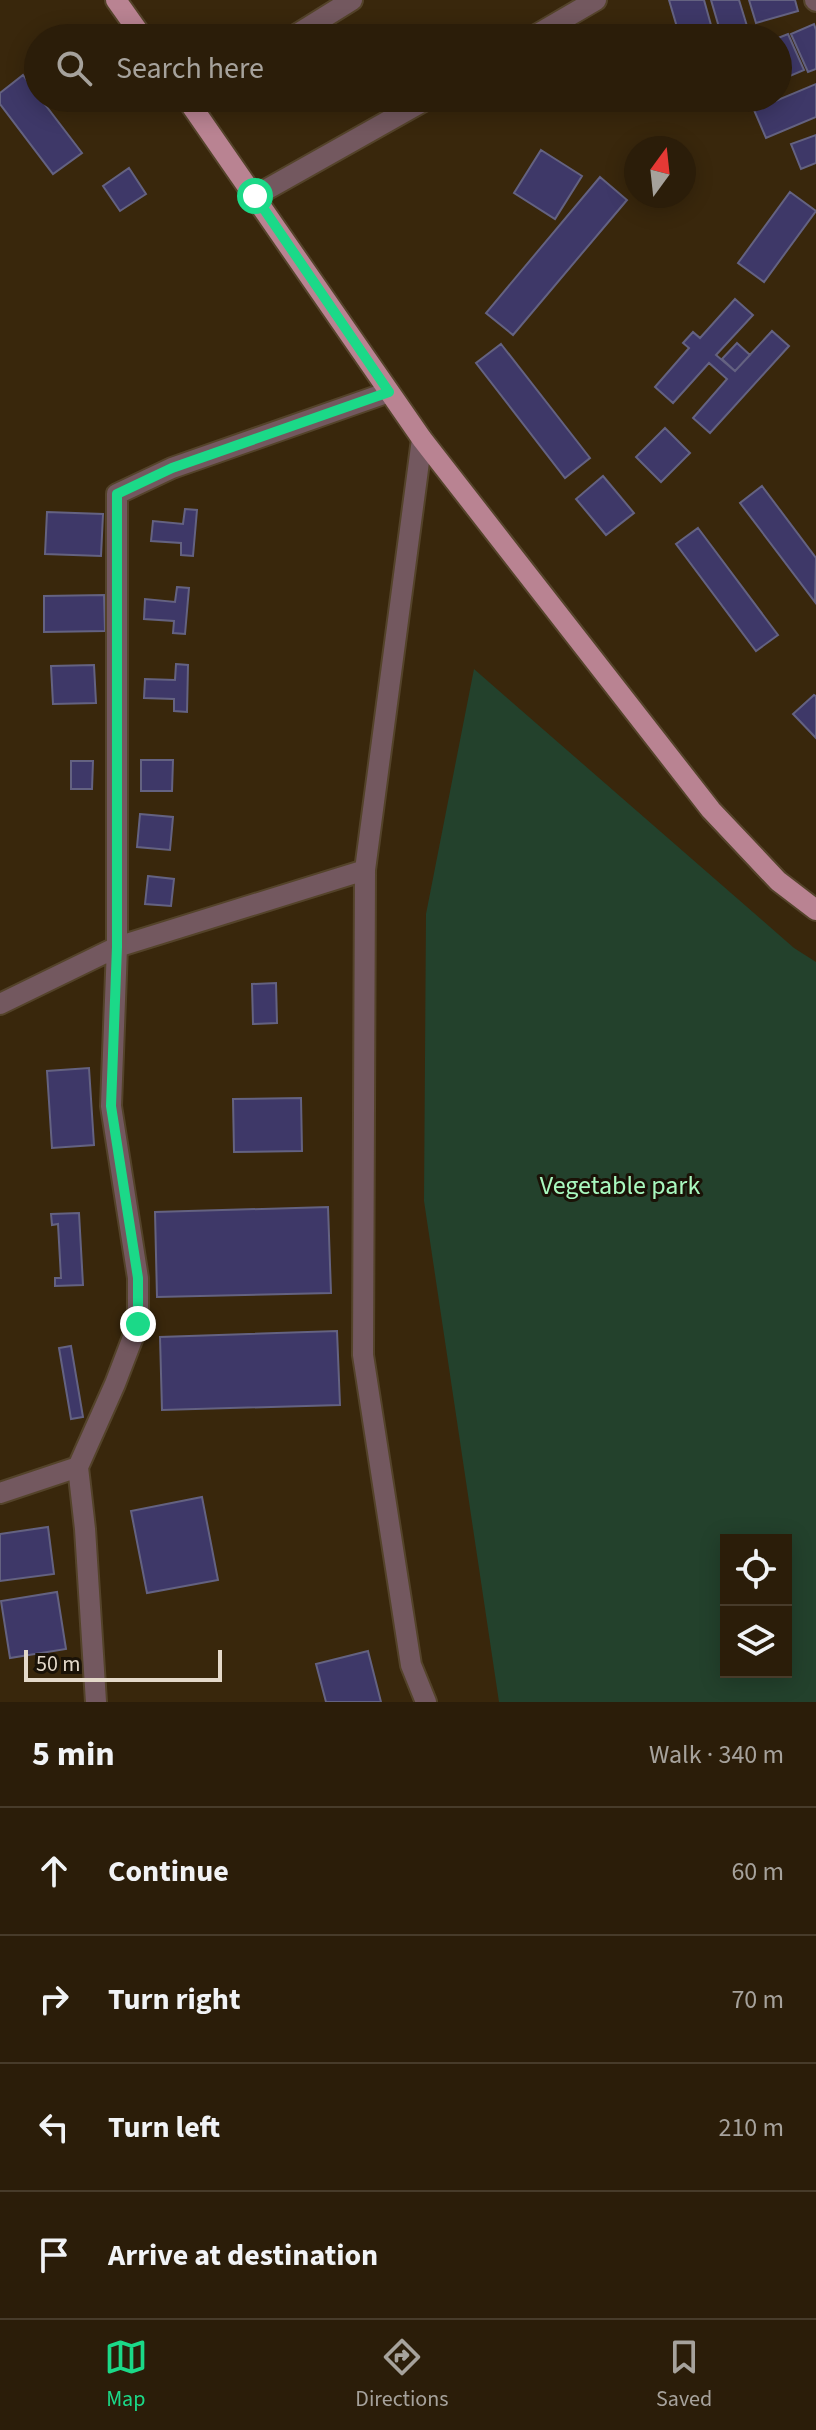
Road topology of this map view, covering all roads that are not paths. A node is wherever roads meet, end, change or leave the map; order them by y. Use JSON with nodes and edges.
{"nodes":[{"id":1,"x":116,"y":0,"type":"edge"},
{"id":2,"x":352,"y":0,"type":"edge"},
{"id":3,"x":596,"y":0,"type":"edge"},
{"id":4,"x":133,"y":24,"type":"edge"},
{"id":5,"x":313,"y":24,"type":"edge"},
{"id":6,"x":555,"y":24,"type":"edge"},
{"id":7,"x":199,"y":112,"type":"edge"},
{"id":8,"x":404,"y":112,"type":"edge"},
{"id":9,"x":255,"y":196,"type":"junction"},
{"id":10,"x":389,"y":392,"type":"junction"},
{"id":11,"x":422,"y":439,"type":"junction"},
{"id":12,"x":365,"y":870,"type":"junction"},
{"id":13,"x":816,"y":910,"type":"edge"},
{"id":14,"x":117,"y":947,"type":"junction"},
{"id":15,"x":0,"y":1004,"type":"edge"},
{"id":16,"x":78,"y":1467,"type":"junction"},
{"id":17,"x":0,"y":1493,"type":"edge"},
{"id":18,"x":96,"y":1702,"type":"edge"},
{"id":19,"x":426,"y":1702,"type":"edge"}],
"edges":[{"from":1,"to":4,"type":"main road"},
{"from":2,"to":5,"type":"street"},
{"from":3,"to":6,"type":"street"},
{"from":7,"to":9,"type":"main road"},
{"from":8,"to":9,"type":"street"},
{"from":9,"to":10,"type":"main road"},
{"from":10,"to":11,"type":"main road"},
{"from":10,"to":14,"type":"street"},
{"from":11,"to":12,"type":"street"},
{"from":11,"to":13,"type":"main road"},
{"from":12,"to":14,"type":"street"},
{"from":12,"to":19,"type":"street"},
{"from":14,"to":15,"type":"street"},
{"from":14,"to":16,"type":"street"},
{"from":16,"to":17,"type":"street"},
{"from":16,"to":18,"type":"street"}]}
